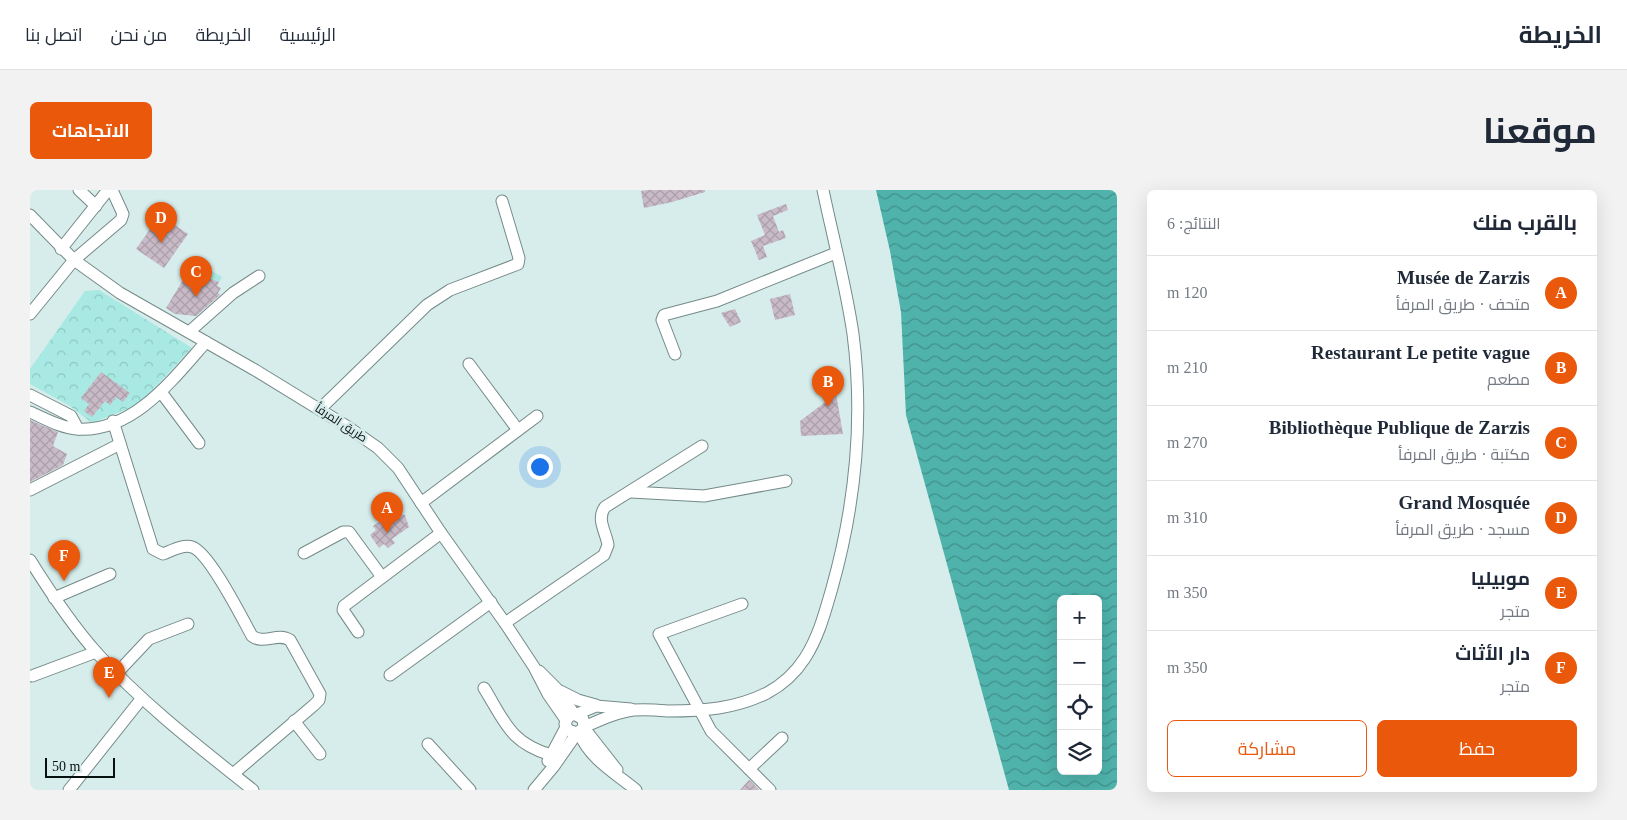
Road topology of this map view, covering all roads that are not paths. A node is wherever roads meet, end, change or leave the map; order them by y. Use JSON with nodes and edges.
{"nodes":[{"id":1,"x":79,"y":190,"type":"edge"},
{"id":2,"x":110,"y":190,"type":"edge"},
{"id":3,"x":823,"y":190,"type":"edge"},
{"id":4,"x":502,"y":201,"type":"dead end"},
{"id":5,"x":96,"y":206,"type":"junction"},
{"id":6,"x":30,"y":215,"type":"edge"},
{"id":7,"x":61,"y":249,"type":"junction"},
{"id":8,"x":836,"y":253,"type":"junction"},
{"id":9,"x":74,"y":260,"type":"junction"},
{"id":10,"x":260,"y":276,"type":"dead end"},
{"id":11,"x":48,"y":290,"type":"junction"},
{"id":12,"x":30,"y":303,"type":"edge"},
{"id":13,"x":30,"y":314,"type":"edge"},
{"id":14,"x":189,"y":332,"type":"junction"},
{"id":15,"x":206,"y":342,"type":"junction"},
{"id":16,"x":675,"y":354,"type":"dead end"},
{"id":17,"x":469,"y":364,"type":"dead end"},
{"id":18,"x":161,"y":392,"type":"junction"},
{"id":19,"x":30,"y":395,"type":"edge"},
{"id":20,"x":320,"y":409,"type":"junction"},
{"id":21,"x":30,"y":412,"type":"edge"},
{"id":22,"x":537,"y":416,"type":"dead end"},
{"id":23,"x":113,"y":422,"type":"junction"},
{"id":24,"x":78,"y":429,"type":"junction"},
{"id":25,"x":518,"y":430,"type":"junction"},
{"id":26,"x":199,"y":443,"type":"dead end"},
{"id":27,"x":120,"y":444,"type":"junction"},
{"id":28,"x":702,"y":446,"type":"dead end"},
{"id":29,"x":786,"y":481,"type":"dead end"},
{"id":30,"x":30,"y":490,"type":"edge"},
{"id":31,"x":631,"y":492,"type":"junction"},
{"id":32,"x":421,"y":503,"type":"junction"},
{"id":33,"x":442,"y":534,"type":"junction"},
{"id":34,"x":304,"y":554,"type":"dead end"},
{"id":35,"x":30,"y":560,"type":"edge"},
{"id":36,"x":110,"y":574,"type":"dead end"},
{"id":37,"x":382,"y":577,"type":"junction"},
{"id":38,"x":54,"y":598,"type":"junction"},
{"id":39,"x":491,"y":602,"type":"junction"},
{"id":40,"x":742,"y":604,"type":"dead end"},
{"id":41,"x":506,"y":623,"type":"junction"},
{"id":42,"x":188,"y":624,"type":"dead end"},
{"id":43,"x":358,"y":632,"type":"dead end"},
{"id":44,"x":96,"y":652,"type":"junction"},
{"id":45,"x":534,"y":667,"type":"junction"},
{"id":46,"x":117,"y":673,"type":"junction"},
{"id":47,"x":32,"y":676,"type":"dead end"},
{"id":48,"x":390,"y":676,"type":"dead end"},
{"id":49,"x":484,"y":688,"type":"dead end"},
{"id":50,"x":556,"y":688,"type":"junction"},
{"id":51,"x":142,"y":698,"type":"junction"},
{"id":52,"x":603,"y":705,"type":"junction"},
{"id":53,"x":635,"y":710,"type":"junction"},
{"id":54,"x":701,"y":711,"type":"junction"},
{"id":55,"x":570,"y":719,"type":"junction"},
{"id":56,"x":294,"y":722,"type":"junction"},
{"id":57,"x":581,"y":730,"type":"junction"},
{"id":58,"x":782,"y":738,"type":"dead end"},
{"id":59,"x":428,"y":744,"type":"dead end"},
{"id":60,"x":320,"y":754,"type":"dead end"},
{"id":61,"x":552,"y":755,"type":"junction"},
{"id":62,"x":749,"y":769,"type":"junction"},
{"id":63,"x":233,"y":774,"type":"junction"},
{"id":64,"x":536,"y":787,"type":"edge"},
{"id":65,"x":632,"y":787,"type":"edge"},
{"id":66,"x":69,"y":790,"type":"edge"},
{"id":67,"x":253,"y":790,"type":"edge"},
{"id":68,"x":470,"y":790,"type":"edge"},
{"id":69,"x":770,"y":790,"type":"edge"}],
"edges":[{"from":1,"to":5,"type":"street"},
{"from":2,"to":5,"type":"street"},
{"from":2,"to":9,"type":"street"},
{"from":3,"to":8,"type":"street"},
{"from":4,"to":20,"type":"street"},
{"from":5,"to":7,"type":"street"},
{"from":6,"to":7,"type":"street","name":"طريق المرفأ"},
{"from":7,"to":9,"type":"street","name":"طريق المرفأ"},
{"from":8,"to":16,"type":"street"},
{"from":8,"to":54,"type":"street"},
{"from":9,"to":11,"type":"street"},
{"from":9,"to":14,"type":"street","name":"طريق المرفأ"},
{"from":10,"to":14,"type":"street"},
{"from":11,"to":12,"type":"street"},
{"from":11,"to":13,"type":"street"},
{"from":14,"to":15,"type":"street","name":"طريق المرفأ"},
{"from":15,"to":18,"type":"street"},
{"from":15,"to":20,"type":"street","name":"طريق المرفأ"},
{"from":17,"to":25,"type":"street"},
{"from":18,"to":23,"type":"street"},
{"from":18,"to":26,"type":"street"},
{"from":19,"to":24,"type":"street"},
{"from":20,"to":32,"type":"street","name":"طريق المرفأ"},
{"from":21,"to":24,"type":"street"},
{"from":22,"to":25,"type":"street"},
{"from":23,"to":24,"type":"street"},
{"from":23,"to":27,"type":"street"},
{"from":25,"to":32,"type":"street"},
{"from":27,"to":30,"type":"street"},
{"from":27,"to":56,"type":"street"},
{"from":28,"to":31,"type":"street"},
{"from":29,"to":31,"type":"street"},
{"from":31,"to":41,"type":"street"},
{"from":32,"to":33,"type":"street","name":"طريق المرفأ"},
{"from":33,"to":37,"type":"street"},
{"from":33,"to":39,"type":"street","name":"طريق المرفأ"},
{"from":34,"to":37,"type":"street"},
{"from":35,"to":38,"type":"street"},
{"from":36,"to":38,"type":"street"},
{"from":37,"to":43,"type":"street"},
{"from":38,"to":44,"type":"street"},
{"from":39,"to":41,"type":"street","name":"طريق المرفأ"},
{"from":39,"to":48,"type":"street"},
{"from":40,"to":54,"type":"street"},
{"from":41,"to":45,"type":"street","name":"طريق المرفأ"},
{"from":42,"to":46,"type":"street"},
{"from":44,"to":46,"type":"street"},
{"from":44,"to":47,"type":"street"},
{"from":45,"to":50,"type":"street"},
{"from":45,"to":55,"type":"street"},
{"from":46,"to":51,"type":"street"},
{"from":49,"to":61,"type":"street"},
{"from":50,"to":52,"type":"street"},
{"from":50,"to":55,"type":"street"},
{"from":51,"to":63,"type":"street"},
{"from":51,"to":66,"type":"street"},
{"from":52,"to":53,"type":"street"},
{"from":52,"to":55,"type":"street"},
{"from":53,"to":54,"type":"street"},
{"from":53,"to":57,"type":"street"},
{"from":54,"to":62,"type":"street"},
{"from":55,"to":57,"type":"street"},
{"from":55,"to":57,"type":"street"},
{"from":55,"to":61,"type":"street"},
{"from":56,"to":60,"type":"street"},
{"from":56,"to":63,"type":"street"},
{"from":57,"to":64,"type":"street"},
{"from":57,"to":65,"type":"street"},
{"from":58,"to":62,"type":"street"},
{"from":59,"to":68,"type":"street"},
{"from":61,"to":64,"type":"street"},
{"from":62,"to":69,"type":"street"},
{"from":63,"to":67,"type":"street"}]}
